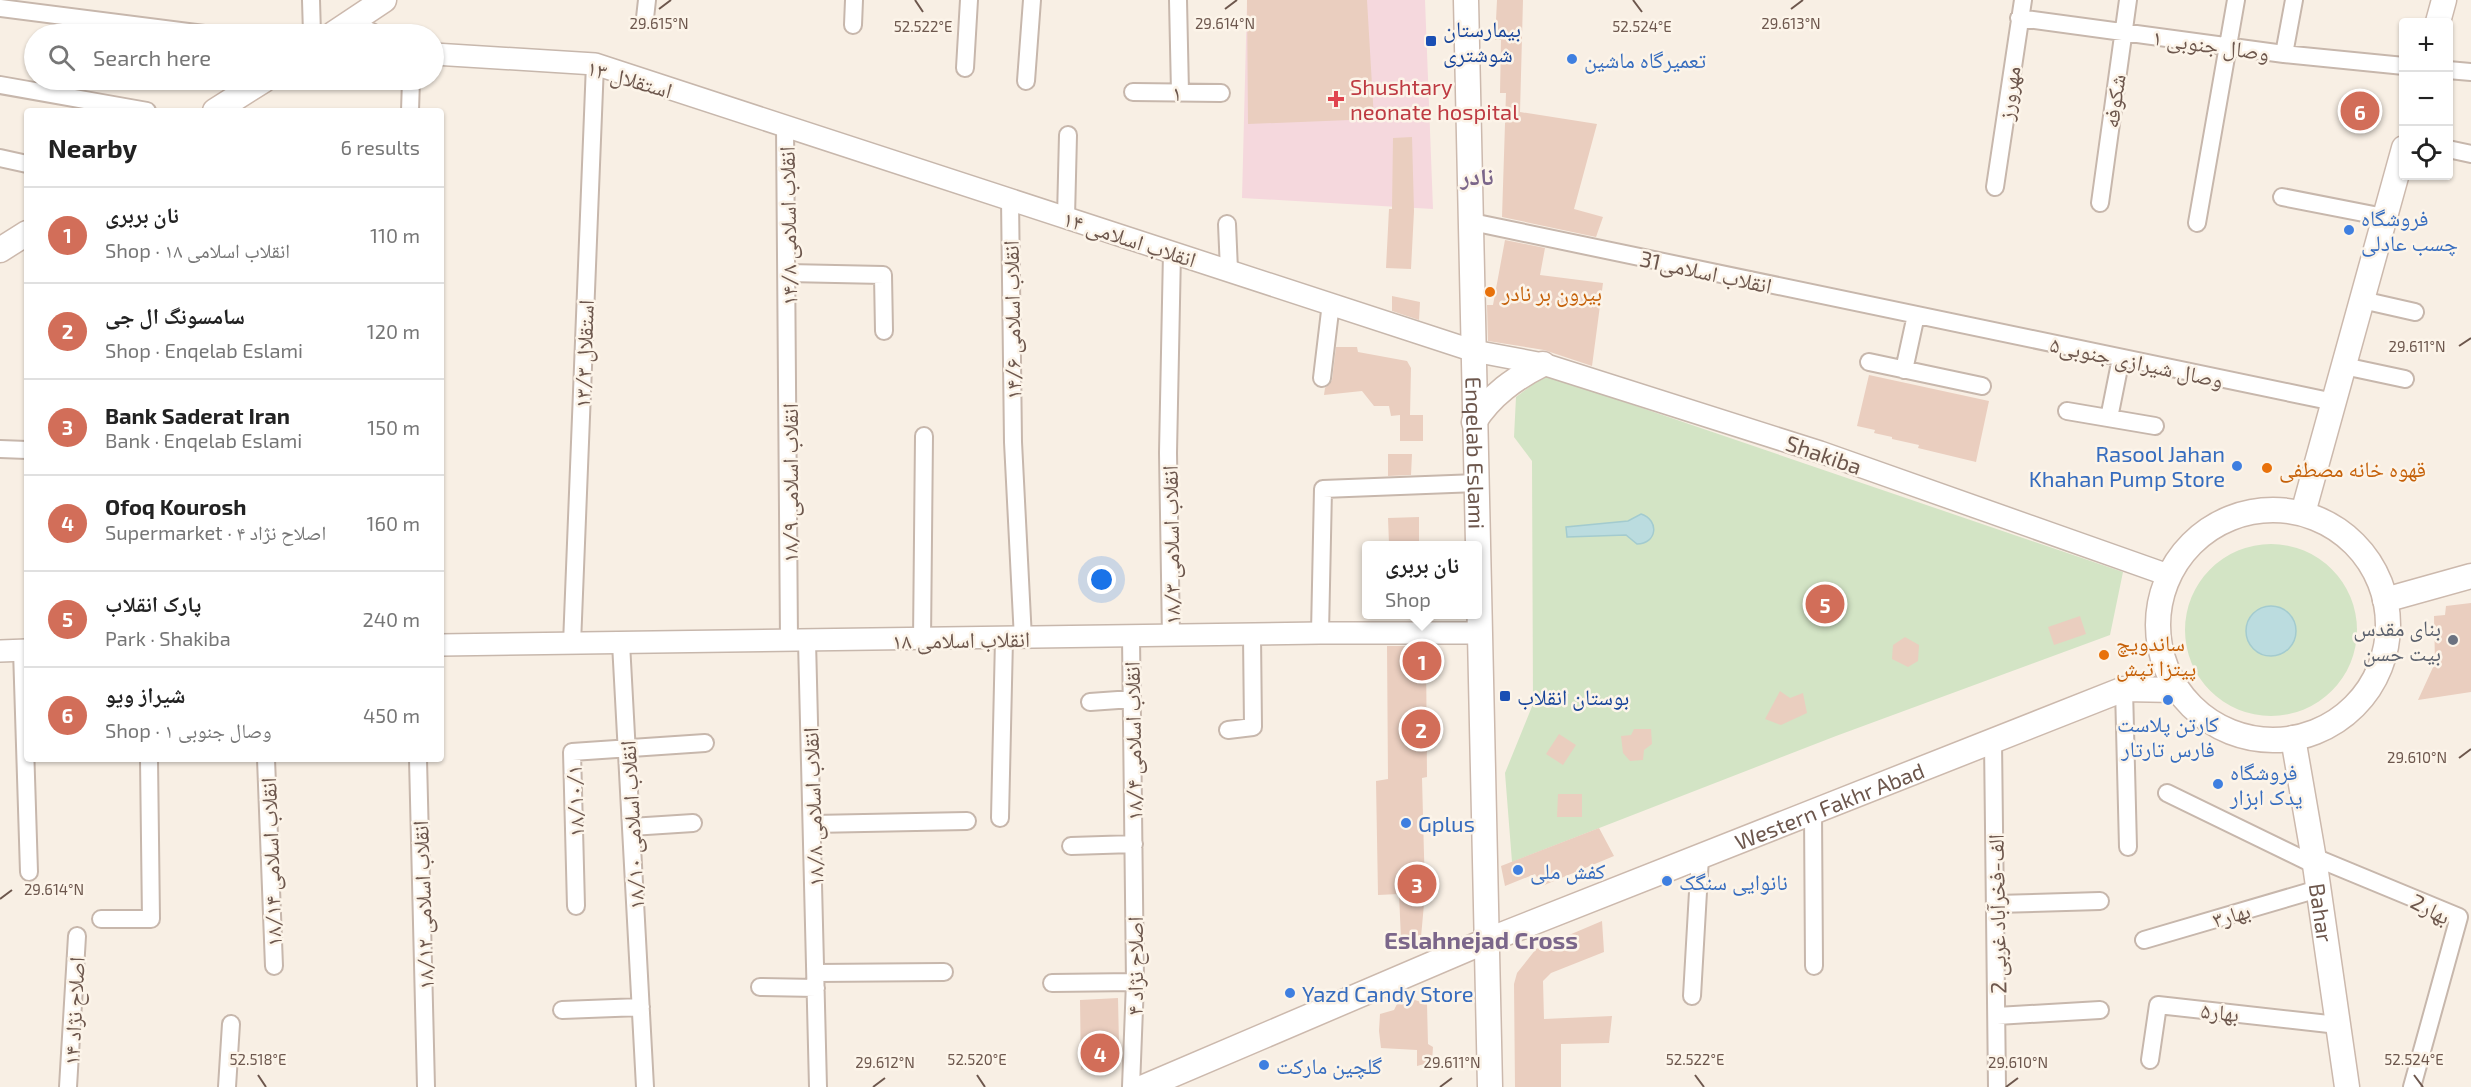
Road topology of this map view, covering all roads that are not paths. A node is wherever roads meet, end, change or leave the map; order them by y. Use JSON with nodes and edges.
{"nodes":[{"id":1,"x":311,"y":0,"type":"edge"},
{"id":2,"x":384,"y":0,"type":"edge"},
{"id":3,"x":647,"y":0,"type":"edge"},
{"id":4,"x":854,"y":0,"type":"edge"},
{"id":5,"x":969,"y":0,"type":"edge"},
{"id":6,"x":1032,"y":0,"type":"edge"},
{"id":7,"x":1178,"y":0,"type":"edge"},
{"id":8,"x":1466,"y":0,"type":"edge"},
{"id":9,"x":2023,"y":0,"type":"edge"},
{"id":10,"x":2128,"y":0,"type":"edge"},
{"id":11,"x":2236,"y":0,"type":"edge"},
{"id":12,"x":2294,"y":0,"type":"edge"},
{"id":13,"x":2444,"y":0,"type":"edge"},
{"id":14,"x":2,"y":8,"type":"edge"},
{"id":15,"x":645,"y":18,"type":"dead end"},
{"id":16,"x":2019,"y":18,"type":"junction"},
{"id":17,"x":2439,"y":18,"type":"edge"},
{"id":18,"x":126,"y":24,"type":"edge"},
{"id":19,"x":312,"y":24,"type":"edge"},
{"id":20,"x":349,"y":24,"type":"edge"},
{"id":21,"x":853,"y":25,"type":"dead end"},
{"id":22,"x":2123,"y":32,"type":"junction"},
{"id":23,"x":2226,"y":46,"type":"junction"},
{"id":24,"x":2284,"y":54,"type":"junction"},
{"id":25,"x":444,"y":55,"type":"edge"},
{"id":26,"x":595,"y":64,"type":"junction"},
{"id":27,"x":2399,"y":66,"type":"edge"},
{"id":28,"x":965,"y":68,"type":"dead end"},
{"id":29,"x":2453,"y":70,"type":"edge"},
{"id":30,"x":2471,"y":72,"type":"edge"},
{"id":31,"x":1026,"y":81,"type":"dead end"},
{"id":32,"x":0,"y":86,"type":"edge"},
{"id":33,"x":248,"y":90,"type":"edge"},
{"id":34,"x":411,"y":90,"type":"edge"},
{"id":35,"x":1133,"y":92,"type":"dead end"},
{"id":36,"x":1180,"y":92,"type":"junction"},
{"id":37,"x":1221,"y":93,"type":"dead end"},
{"id":38,"x":129,"y":108,"type":"edge"},
{"id":39,"x":220,"y":108,"type":"edge"},
{"id":40,"x":410,"y":108,"type":"edge"},
{"id":41,"x":785,"y":126,"type":"junction"},
{"id":42,"x":1068,"y":135,"type":"dead end"},
{"id":43,"x":2453,"y":150,"type":"edge"},
{"id":44,"x":2471,"y":154,"type":"edge"},
{"id":45,"x":0,"y":158,"type":"edge"},
{"id":46,"x":24,"y":163,"type":"edge"},
{"id":47,"x":2399,"y":163,"type":"edge"},
{"id":48,"x":1995,"y":187,"type":"dead end"},
{"id":49,"x":2282,"y":197,"type":"dead end"},
{"id":50,"x":1010,"y":199,"type":"junction"},
{"id":51,"x":2100,"y":203,"type":"dead end"},
{"id":52,"x":1066,"y":217,"type":"junction"},
{"id":53,"x":2385,"y":217,"type":"junction"},
{"id":54,"x":1472,"y":222,"type":"junction"},
{"id":55,"x":2197,"y":223,"type":"dead end"},
{"id":56,"x":1227,"y":224,"type":"dead end"},
{"id":57,"x":24,"y":234,"type":"edge"},
{"id":58,"x":0,"y":250,"type":"edge"},
{"id":59,"x":1172,"y":252,"type":"junction"},
{"id":60,"x":1229,"y":270,"type":"junction"},
{"id":61,"x":788,"y":273,"type":"junction"},
{"id":62,"x":2362,"y":300,"type":"junction"},
{"id":63,"x":1331,"y":303,"type":"junction"},
{"id":64,"x":2415,"y":312,"type":"dead end"},
{"id":65,"x":1916,"y":315,"type":"junction"},
{"id":66,"x":1941,"y":321,"type":"joint"},
{"id":67,"x":788,"y":325,"type":"joint"},
{"id":68,"x":884,"y":331,"type":"dead end"},
{"id":69,"x":1474,"y":351,"type":"junction"},
{"id":70,"x":2121,"y":358,"type":"junction"},
{"id":71,"x":1869,"y":362,"type":"dead end"},
{"id":72,"x":1543,"y":364,"type":"junction"},
{"id":73,"x":2344,"y":366,"type":"junction"},
{"id":74,"x":1904,"y":369,"type":"junction"},
{"id":75,"x":1322,"y":378,"type":"dead end"},
{"id":76,"x":2405,"y":379,"type":"dead end"},
{"id":77,"x":1982,"y":386,"type":"dead end"},
{"id":78,"x":2334,"y":402,"type":"junction"},
{"id":79,"x":2067,"y":411,"type":"dead end"},
{"id":80,"x":2109,"y":418,"type":"junction"},
{"id":81,"x":1474,"y":422,"type":"junction"},
{"id":82,"x":2155,"y":426,"type":"dead end"},
{"id":83,"x":924,"y":436,"type":"dead end"},
{"id":84,"x":0,"y":449,"type":"edge"},
{"id":85,"x":24,"y":450,"type":"edge"},
{"id":86,"x":1477,"y":483,"type":"junction"},
{"id":87,"x":2303,"y":513,"type":"junction"},
{"id":88,"x":1478,"y":541,"type":"edge"},
{"id":89,"x":2168,"y":575,"type":"junction"},
{"id":90,"x":2471,"y":576,"type":"edge"},
{"id":91,"x":2385,"y":600,"type":"junction"},
{"id":92,"x":1480,"y":619,"type":"edge"},
{"id":93,"x":1320,"y":633,"type":"junction"},
{"id":94,"x":1480,"y":633,"type":"junction"},
{"id":95,"x":1252,"y":636,"type":"junction"},
{"id":96,"x":1131,"y":637,"type":"junction"},
{"id":97,"x":1171,"y":637,"type":"junction"},
{"id":98,"x":1014,"y":639,"type":"junction"},
{"id":99,"x":922,"y":640,"type":"junction"},
{"id":100,"x":798,"y":641,"type":"junction"},
{"id":101,"x":621,"y":643,"type":"junction"},
{"id":102,"x":572,"y":644,"type":"junction"},
{"id":103,"x":444,"y":645,"type":"edge"},
{"id":104,"x":24,"y":650,"type":"edge"},
{"id":105,"x":0,"y":651,"type":"edge"},
{"id":106,"x":2124,"y":689,"type":"junction"},
{"id":107,"x":2176,"y":690,"type":"junction"},
{"id":108,"x":1132,"y":699,"type":"junction"},
{"id":109,"x":1090,"y":702,"type":"dead end"},
{"id":110,"x":1228,"y":730,"type":"dead end"},
{"id":111,"x":2293,"y":738,"type":"junction"},
{"id":112,"x":1994,"y":741,"type":"junction"},
{"id":113,"x":705,"y":743,"type":"dead end"},
{"id":114,"x":627,"y":749,"type":"junction"},
{"id":115,"x":27,"y":762,"type":"edge"},
{"id":116,"x":149,"y":762,"type":"edge"},
{"id":117,"x":266,"y":762,"type":"edge"},
{"id":118,"x":418,"y":762,"type":"edge"},
{"id":119,"x":2167,"y":794,"type":"dead end"},
{"id":120,"x":1813,"y":812,"type":"junction"},
{"id":121,"x":1000,"y":818,"type":"dead end"},
{"id":122,"x":967,"y":821,"type":"dead end"},
{"id":123,"x":693,"y":823,"type":"dead end"},
{"id":124,"x":813,"y":824,"type":"junction"},
{"id":125,"x":631,"y":827,"type":"junction"},
{"id":126,"x":1134,"y":844,"type":"junction"},
{"id":127,"x":1071,"y":846,"type":"dead end"},
{"id":128,"x":2128,"y":848,"type":"dead end"},
{"id":129,"x":1700,"y":857,"type":"junction"},
{"id":130,"x":2316,"y":870,"type":"junction"},
{"id":131,"x":29,"y":872,"type":"dead end"},
{"id":132,"x":2100,"y":902,"type":"dead end"},
{"id":133,"x":1996,"y":904,"type":"junction"},
{"id":134,"x":576,"y":906,"type":"dead end"},
{"id":135,"x":101,"y":919,"type":"dead end"},
{"id":136,"x":77,"y":936,"type":"dead end"},
{"id":137,"x":2144,"y":940,"type":"dead end"},
{"id":138,"x":1486,"y":941,"type":"junction"},
{"id":139,"x":274,"y":966,"type":"dead end"},
{"id":140,"x":1814,"y":966,"type":"dead end"},
{"id":141,"x":944,"y":972,"type":"dead end"},
{"id":142,"x":816,"y":980,"type":"junction"},
{"id":143,"x":1135,"y":982,"type":"junction"},
{"id":144,"x":1052,"y":983,"type":"dead end"},
{"id":145,"x":760,"y":987,"type":"dead end"},
{"id":146,"x":1692,"y":996,"type":"dead end"},
{"id":147,"x":640,"y":1007,"type":"junction"},
{"id":148,"x":562,"y":1010,"type":"dead end"},
{"id":149,"x":2100,"y":1010,"type":"dead end"},
{"id":150,"x":1997,"y":1016,"type":"junction"},
{"id":151,"x":231,"y":1024,"type":"dead end"},
{"id":152,"x":2338,"y":1024,"type":"junction"},
{"id":153,"x":2150,"y":1060,"type":"dead end"},
{"id":154,"x":68,"y":1087,"type":"edge"},
{"id":155,"x":227,"y":1087,"type":"edge"},
{"id":156,"x":426,"y":1087,"type":"edge"},
{"id":157,"x":645,"y":1087,"type":"edge"},
{"id":158,"x":818,"y":1087,"type":"edge"},
{"id":159,"x":1131,"y":1087,"type":"edge"},
{"id":160,"x":1145,"y":1087,"type":"edge"},
{"id":161,"x":1490,"y":1087,"type":"edge"},
{"id":162,"x":1997,"y":1087,"type":"edge"},
{"id":163,"x":2347,"y":1087,"type":"edge"},
{"id":164,"x":2412,"y":1087,"type":"edge"}],
"edges":[{"from":1,"to":19,"type":"street"},
{"from":2,"to":20,"type":"main road"},
{"from":3,"to":15,"type":"street"},
{"from":4,"to":21,"type":"street"},
{"from":5,"to":28,"type":"street"},
{"from":6,"to":31,"type":"street"},
{"from":7,"to":36,"type":"street"},
{"from":8,"to":54,"type":"main road","name":"Enqelab Eslami"},
{"from":9,"to":16,"type":"street","name":"مهرورز"},
{"from":10,"to":22,"type":"street","name":"شکوفه"},
{"from":11,"to":23,"type":"street"},
{"from":12,"to":24,"type":"street"},
{"from":13,"to":17,"type":"main road"},
{"from":14,"to":18,"type":"street"},
{"from":16,"to":22,"type":"street","name":"وصال جنوبی ۱"},
{"from":16,"to":48,"type":"street","name":"مهرورز"},
{"from":22,"to":23,"type":"street","name":"وصال جنوبی ۱"},
{"from":22,"to":51,"type":"street","name":"شکوفه"},
{"from":23,"to":24,"type":"street","name":"وصال جنوبی ۱"},
{"from":23,"to":55,"type":"street"},
{"from":24,"to":27,"type":"street","name":"وصال جنوبی ۱"},
{"from":25,"to":26,"type":"street","name":"۱۳ استقلال"},
{"from":26,"to":41,"type":"street","name":"۱۳ استقلال"},
{"from":26,"to":102,"type":"street","name":"۱۳/۳ استقلال"},
{"from":29,"to":30,"type":"street"},
{"from":32,"to":38,"type":"street"},
{"from":33,"to":39,"type":"main road"},
{"from":34,"to":40,"type":"street"},
{"from":35,"to":36,"type":"street","name":"۱"},
{"from":36,"to":37,"type":"street","name":"۱"},
{"from":41,"to":50,"type":"street","name":"۱۴ انقلاب اسلامی"},
{"from":41,"to":61,"type":"street","name":"۱۴/۸ انقلاب اسلامی"},
{"from":42,"to":52,"type":"street"},
{"from":43,"to":44,"type":"street"},
{"from":45,"to":46,"type":"street"},
{"from":47,"to":53,"type":"main road"},
{"from":49,"to":53,"type":"street"},
{"from":50,"to":52,"type":"street","name":"۱۴ انقلاب اسلامی"},
{"from":50,"to":98,"type":"street","name":"۱۴/۶ انقلاب اسلامی"},
{"from":52,"to":59,"type":"street","name":"۱۴ انقلاب اسلامی"},
{"from":53,"to":62,"type":"main road"},
{"from":54,"to":65,"type":"street","name":"31انقلاب اسلامی"},
{"from":54,"to":69,"type":"main road","name":"Enqelab Eslami"},
{"from":56,"to":60,"type":"street"},
{"from":57,"to":58,"type":"main road"},
{"from":59,"to":60,"type":"street","name":"۱۴ انقلاب اسلامی"},
{"from":59,"to":97,"type":"street","name":"۱۸/۳ انقلاب اسلامی"},
{"from":60,"to":63,"type":"street","name":"۱۴ انقلاب اسلامی"},
{"from":61,"to":67,"type":"street","name":"۱۴/۸ انقلاب اسلامی"},
{"from":61,"to":68,"type":"street"},
{"from":62,"to":64,"type":"street"},
{"from":62,"to":73,"type":"main road"},
{"from":63,"to":69,"type":"street","name":"۱۴ انقلاب اسلامی"},
{"from":63,"to":75,"type":"street"},
{"from":65,"to":66,"type":"street","name":"31انقلاب اسلامی"},
{"from":65,"to":74,"type":"street"},
{"from":66,"to":70,"type":"street","name":"۵وصال شیرازی جنوبی"},
{"from":67,"to":100,"type":"street","name":"۱۸/۹ انقلاب اسلامی"},
{"from":69,"to":72,"type":"street","name":"Shakiba"},
{"from":69,"to":81,"type":"main road","name":"Enqelab Eslami"},
{"from":70,"to":78,"type":"street","name":"۵وصال شیرازی جنوبی"},
{"from":70,"to":80,"type":"street"},
{"from":71,"to":74,"type":"street"},
{"from":72,"to":81,"type":"main road"},
{"from":72,"to":89,"type":"street","name":"Shakiba"},
{"from":73,"to":76,"type":"street"},
{"from":73,"to":78,"type":"main road"},
{"from":74,"to":77,"type":"street"},
{"from":78,"to":87,"type":"main road"},
{"from":79,"to":80,"type":"street"},
{"from":80,"to":82,"type":"street"},
{"from":81,"to":86,"type":"main road","name":"Enqelab Eslami"},
{"from":83,"to":99,"type":"street"},
{"from":84,"to":85,"type":"street"},
{"from":86,"to":88,"type":"main road","name":"Enqelab Eslami"},
{"from":86,"to":93,"type":"street"},
{"from":87,"to":89,"type":"main road"},
{"from":87,"to":91,"type":"main road"},
{"from":89,"to":107,"type":"main road"},
{"from":90,"to":91,"type":"main road"},
{"from":91,"to":111,"type":"main road"},
{"from":92,"to":94,"type":"main road","name":"Enqelab Eslami"},
{"from":93,"to":94,"type":"street","name":"۱۸ انقلاب اسلامی"},
{"from":93,"to":95,"type":"street","name":"۱۸ انقلاب اسلامی"},
{"from":94,"to":138,"type":"main road","name":"Enqelab Eslami"},
{"from":95,"to":97,"type":"street","name":"۱۸ انقلاب اسلامی"},
{"from":95,"to":110,"type":"street"},
{"from":96,"to":97,"type":"street","name":"۱۸ انقلاب اسلامی"},
{"from":96,"to":98,"type":"street","name":"۱۸ انقلاب اسلامی"},
{"from":96,"to":108,"type":"street","name":"۱۸/۴ انقلاب اسلامی"},
{"from":98,"to":99,"type":"street","name":"۱۸ انقلاب اسلامی"},
{"from":98,"to":121,"type":"street","name":"۱۴/۶ انقلاب اسلامی"},
{"from":99,"to":100,"type":"street","name":"۱۸ انقلاب اسلامی"},
{"from":100,"to":101,"type":"street","name":"۱۸ انقلاب اسلامی"},
{"from":100,"to":124,"type":"street","name":"۱۸/۸ انقلاب اسلامی"},
{"from":101,"to":102,"type":"street","name":"۱۸ انقلاب اسلامی"},
{"from":101,"to":114,"type":"street","name":"۱۸/۱۰ انقلاب اسلامی"},
{"from":102,"to":103,"type":"street","name":"۱۸ انقلاب اسلامی"},
{"from":104,"to":105,"type":"street"},
{"from":106,"to":107,"type":"main road","name":"Western Fakhr Abad"},
{"from":106,"to":112,"type":"main road","name":"Western Fakhr Abad"},
{"from":106,"to":128,"type":"street"},
{"from":107,"to":111,"type":"main road"},
{"from":108,"to":109,"type":"street"},
{"from":108,"to":126,"type":"street","name":"۱۸/۴ انقلاب اسلامی"},
{"from":111,"to":130,"type":"main road","name":"Bahar"},
{"from":112,"to":120,"type":"main road","name":"Western Fakhr Abad"},
{"from":112,"to":133,"type":"street","name":"2 الف-فخرآباد غربی"},
{"from":113,"to":114,"type":"street"},
{"from":114,"to":125,"type":"street","name":"۱۸/۱۰ انقلاب اسلامی"},
{"from":114,"to":134,"type":"street","name":"۱۸/۱۰/۱"},
{"from":115,"to":131,"type":"street"},
{"from":116,"to":135,"type":"street"},
{"from":117,"to":139,"type":"street","name":"۱۸/۱۴ انقلاب اسلامی"},
{"from":118,"to":156,"type":"street","name":"۱۸/۱۲ انقلاب اسلامی"},
{"from":119,"to":130,"type":"street"},
{"from":120,"to":129,"type":"main road","name":"Western Fakhr Abad"},
{"from":120,"to":140,"type":"street"},
{"from":122,"to":124,"type":"street"},
{"from":123,"to":125,"type":"street"},
{"from":124,"to":142,"type":"street","name":"۱۸/۸ انقلاب اسلامی"},
{"from":125,"to":147,"type":"street","name":"۱۸/۱۰ انقلاب اسلامی"},
{"from":126,"to":127,"type":"street"},
{"from":126,"to":143,"type":"street","name":"۴ اصلاح نژاد"},
{"from":129,"to":138,"type":"main road","name":"Western Fakhr Abad"},
{"from":129,"to":146,"type":"street"},
{"from":130,"to":137,"type":"street","name":"بهار۳"},
{"from":130,"to":152,"type":"main road","name":"Bahar"},
{"from":130,"to":164,"type":"street","name":"2بهار"},
{"from":132,"to":133,"type":"street"},
{"from":133,"to":150,"type":"street","name":"2 الف-فخرآباد غربی"},
{"from":136,"to":154,"type":"street","name":"۱۴ اصلاح نژاد"},
{"from":138,"to":160,"type":"main road","name":"Western Fakhr Abad"},
{"from":138,"to":161,"type":"main road","name":"Enqelab Eslami"},
{"from":141,"to":142,"type":"street"},
{"from":142,"to":145,"type":"street"},
{"from":142,"to":158,"type":"street","name":"۱۸/۸ انقلاب اسلامی"},
{"from":143,"to":144,"type":"street"},
{"from":143,"to":159,"type":"street","name":"۴ اصلاح نژاد"},
{"from":147,"to":148,"type":"street"},
{"from":147,"to":157,"type":"street","name":"۱۸/۱۰ انقلاب اسلامی"},
{"from":149,"to":150,"type":"street"},
{"from":150,"to":162,"type":"street","name":"2 الف-فخرآباد غربی"},
{"from":151,"to":155,"type":"street"},
{"from":152,"to":153,"type":"street","name":"بهار۵"},
{"from":152,"to":163,"type":"main road","name":"Bahar"}]}
